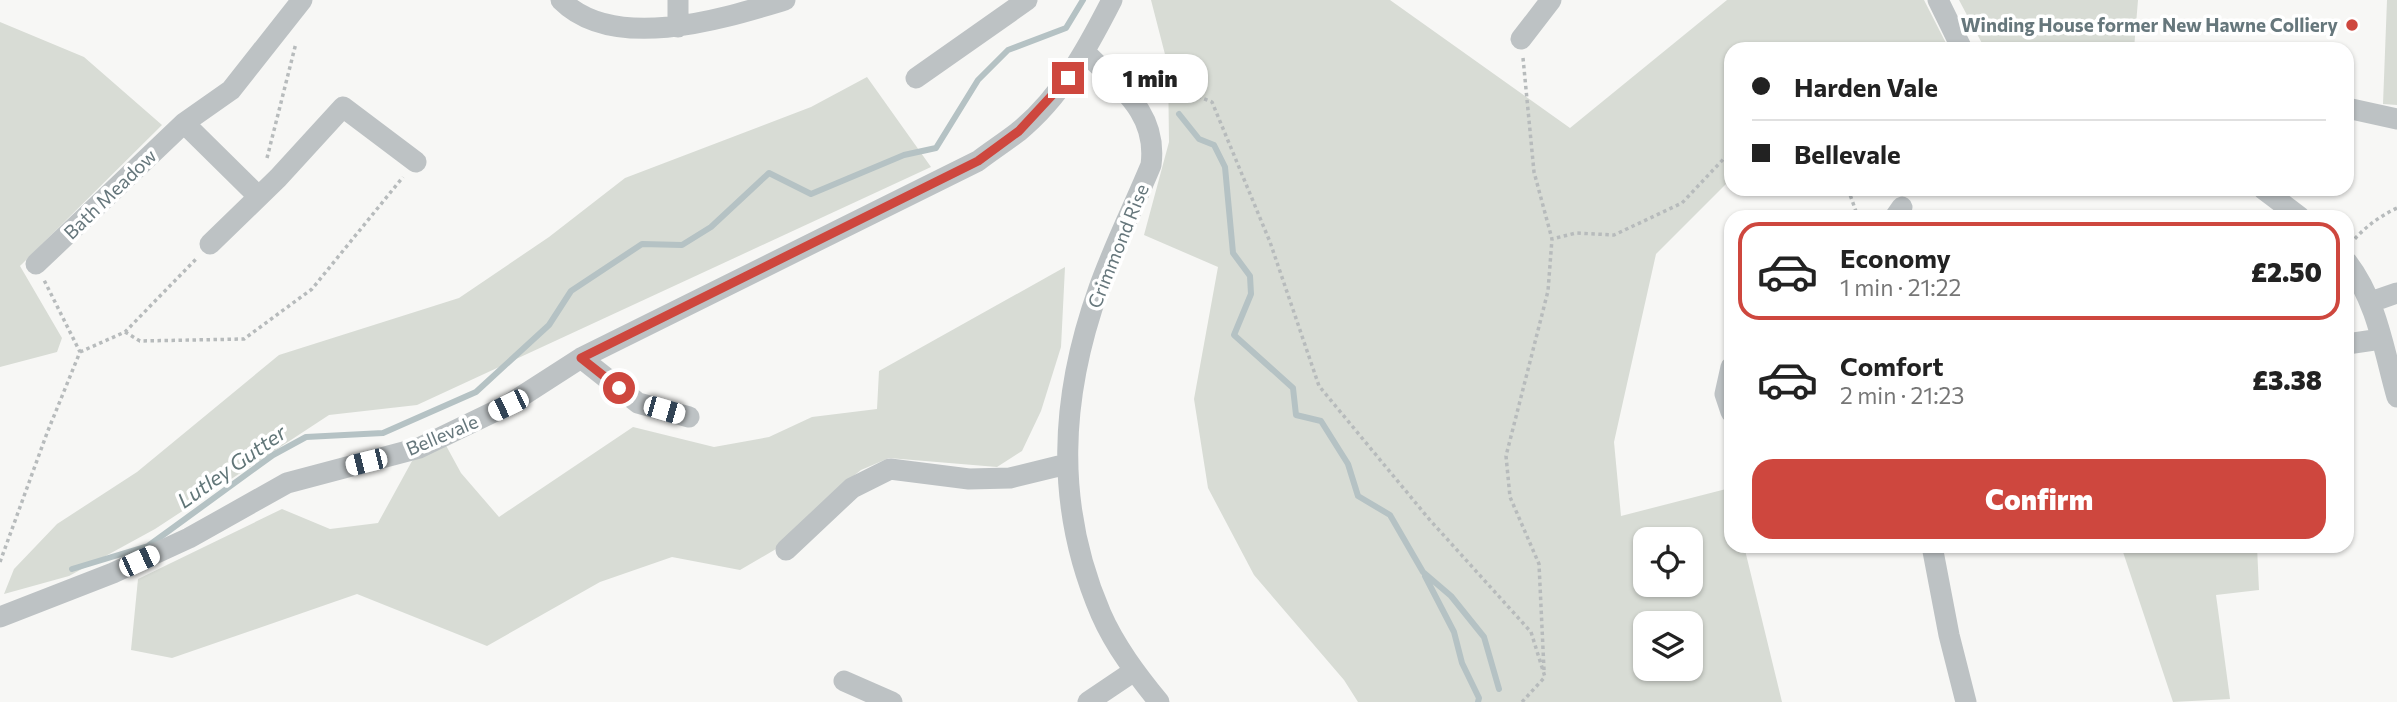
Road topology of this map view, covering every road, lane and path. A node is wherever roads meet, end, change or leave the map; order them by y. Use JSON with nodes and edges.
{"nodes":[{"id":1,"x":302,"y":0,"type":"edge"},
{"id":2,"x":561,"y":0,"type":"edge"},
{"id":3,"x":677,"y":0,"type":"edge"},
{"id":4,"x":785,"y":0,"type":"edge"},
{"id":5,"x":1027,"y":0,"type":"edge"},
{"id":6,"x":1112,"y":0,"type":"edge"},
{"id":7,"x":1551,"y":0,"type":"edge"},
{"id":8,"x":1938,"y":0,"type":"edge"},
{"id":9,"x":678,"y":27,"type":"junction"},
{"id":10,"x":296,"y":39,"type":"dead end"},
{"id":11,"x":1521,"y":39,"type":"joint"},
{"id":12,"x":1959,"y":42,"type":"edge"},
{"id":13,"x":1085,"y":52,"type":"junction"},
{"id":14,"x":916,"y":78,"type":"dead end"},
{"id":15,"x":1161,"y":81,"type":"dead end"},
{"id":16,"x":2354,"y":110,"type":"edge"},
{"id":17,"x":2397,"y":119,"type":"edge"},
{"id":18,"x":184,"y":123,"type":"junction"},
{"id":19,"x":1724,"y":158,"type":"edge"},
{"id":20,"x":416,"y":162,"type":"joint"},
{"id":21,"x":258,"y":196,"type":"junction"},
{"id":22,"x":2272,"y":196,"type":"edge"},
{"id":23,"x":2397,"y":208,"type":"edge"},
{"id":24,"x":2292,"y":210,"type":"edge"},
{"id":25,"x":1552,"y":239,"type":"junction"},
{"id":26,"x":2354,"y":241,"type":"edge"},
{"id":27,"x":210,"y":244,"type":"joint"},
{"id":28,"x":36,"y":264,"type":"joint"},
{"id":29,"x":2354,"y":271,"type":"edge"},
{"id":30,"x":2397,"y":293,"type":"edge"},
{"id":31,"x":2371,"y":302,"type":"junction"},
{"id":32,"x":125,"y":332,"type":"junction"},
{"id":33,"x":2381,"y":340,"type":"junction"},
{"id":34,"x":2354,"y":343,"type":"edge"},
{"id":35,"x":80,"y":352,"type":"junction"},
{"id":36,"x":581,"y":358,"type":"junction"},
{"id":37,"x":2397,"y":397,"type":"edge"},
{"id":38,"x":689,"y":417,"type":"dead end"},
{"id":39,"x":1066,"y":464,"type":"junction"},
{"id":40,"x":786,"y":550,"type":"dead end"},
{"id":41,"x":1933,"y":553,"type":"edge"},
{"id":42,"x":0,"y":562,"type":"edge"},
{"id":43,"x":0,"y":617,"type":"edge"},
{"id":44,"x":1134,"y":671,"type":"junction"},
{"id":45,"x":1545,"y":677,"type":"junction"},
{"id":46,"x":844,"y":681,"type":"dead end"},
{"id":47,"x":892,"y":702,"type":"edge"},
{"id":48,"x":1087,"y":702,"type":"edge"},
{"id":49,"x":1159,"y":702,"type":"edge"},
{"id":50,"x":1522,"y":702,"type":"edge"},
{"id":51,"x":1966,"y":702,"type":"edge"}],
"edges":[{"from":1,"to":18,"type":"street","name":"Bath Meadow"},
{"from":2,"to":9,"type":"street"},
{"from":3,"to":9,"type":"street"},
{"from":4,"to":9,"type":"street"},
{"from":5,"to":14,"type":"street"},
{"from":6,"to":13,"type":"street","name":"Bellevale"},
{"from":7,"to":11,"type":"street"},
{"from":8,"to":12,"type":"street"},
{"from":10,"to":21,"type":"path"},
{"from":11,"to":25,"type":"path"},
{"from":13,"to":36,"type":"street","name":"Bellevale"},
{"from":13,"to":39,"type":"street","name":"Crimmond Rise"},
{"from":15,"to":45,"type":"path"},
{"from":16,"to":17,"type":"street"},
{"from":18,"to":21,"type":"street"},
{"from":18,"to":28,"type":"street","name":"Bath Meadow"},
{"from":19,"to":25,"type":"path"},
{"from":20,"to":21,"type":"street"},
{"from":20,"to":32,"type":"path"},
{"from":21,"to":27,"type":"street"},
{"from":22,"to":24,"type":"street"},
{"from":23,"to":26,"type":"path"},
{"from":25,"to":45,"type":"path"},
{"from":27,"to":32,"type":"path"},
{"from":28,"to":35,"type":"path"},
{"from":29,"to":31,"type":"street"},
{"from":30,"to":31,"type":"street"},
{"from":31,"to":33,"type":"street"},
{"from":32,"to":35,"type":"path"},
{"from":33,"to":34,"type":"street"},
{"from":33,"to":37,"type":"street"},
{"from":35,"to":42,"type":"path"},
{"from":36,"to":38,"type":"street"},
{"from":36,"to":43,"type":"street","name":"Bellevale"},
{"from":39,"to":40,"type":"street"},
{"from":39,"to":44,"type":"street","name":"Crimmond Rise"},
{"from":41,"to":51,"type":"street"},
{"from":44,"to":48,"type":"street"},
{"from":44,"to":49,"type":"street","name":"Crimmond Rise"},
{"from":45,"to":50,"type":"path"},
{"from":46,"to":47,"type":"street"}]}
